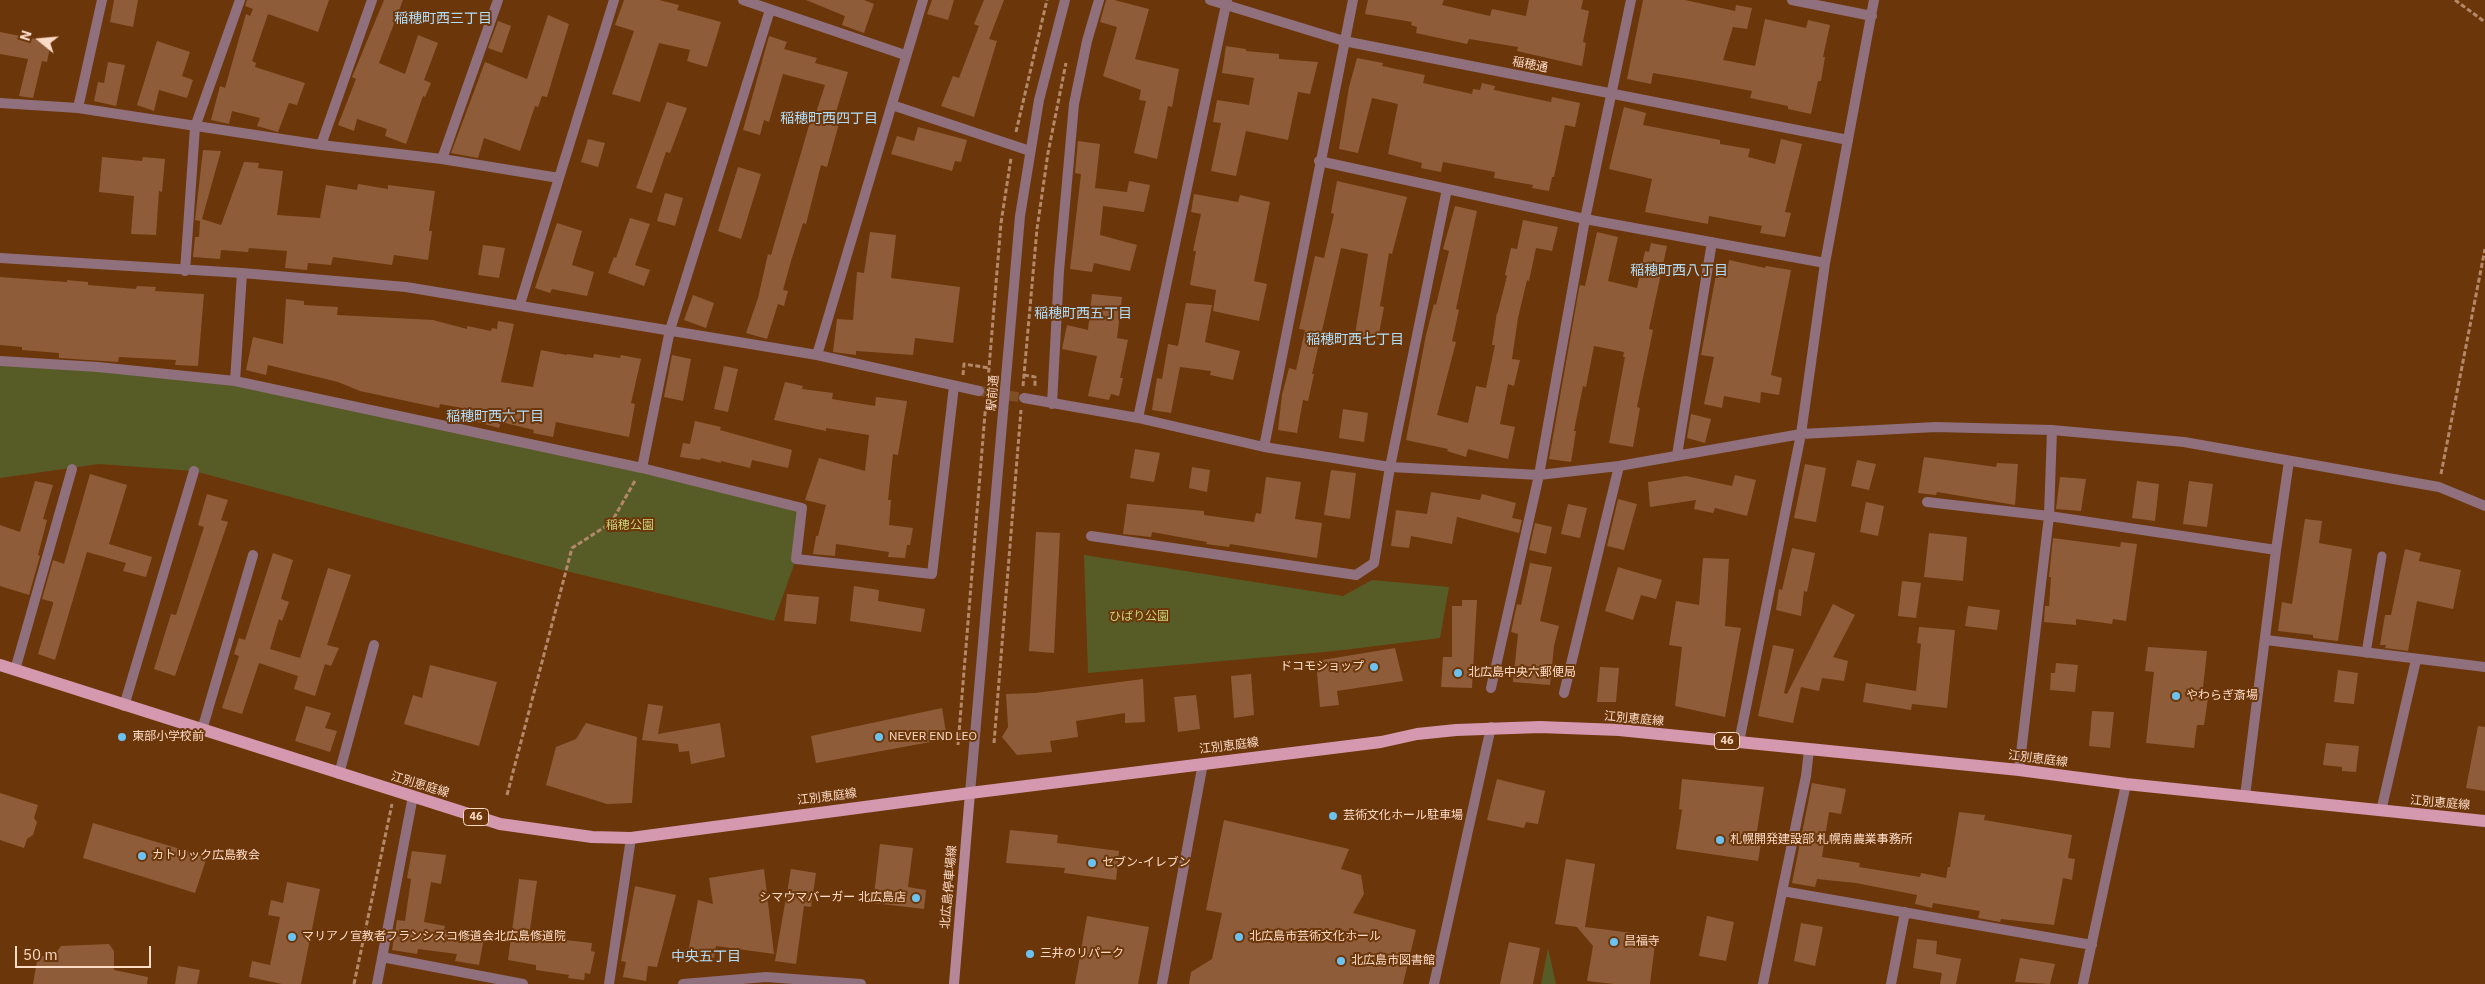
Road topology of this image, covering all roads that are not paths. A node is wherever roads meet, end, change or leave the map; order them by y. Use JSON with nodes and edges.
{"nodes":[{"id":1,"x":102,"y":0,"type":"edge"},
{"id":2,"x":240,"y":0,"type":"edge"},
{"id":3,"x":372,"y":0,"type":"edge"},
{"id":4,"x":498,"y":0,"type":"edge"},
{"id":5,"x":614,"y":0,"type":"edge"},
{"id":6,"x":743,"y":0,"type":"edge"},
{"id":7,"x":923,"y":0,"type":"edge"},
{"id":8,"x":1065,"y":0,"type":"edge"},
{"id":9,"x":1099,"y":0,"type":"edge"},
{"id":10,"x":1210,"y":0,"type":"edge"},
{"id":11,"x":1353,"y":0,"type":"edge"},
{"id":12,"x":1631,"y":0,"type":"edge"},
{"id":13,"x":1792,"y":0,"type":"edge"},
{"id":14,"x":1874,"y":0,"type":"edge"},
{"id":15,"x":1226,"y":2,"type":"edge"},
{"id":16,"x":770,"y":10,"type":"junction"},
{"id":17,"x":1872,"y":16,"type":"junction"},
{"id":18,"x":1344,"y":41,"type":"junction"},
{"id":19,"x":905,"y":55,"type":"junction"},
{"id":20,"x":1611,"y":94,"type":"junction"},
{"id":21,"x":0,"y":103,"type":"edge"},
{"id":22,"x":892,"y":105,"type":"junction"},
{"id":23,"x":78,"y":108,"type":"junction"},
{"id":24,"x":195,"y":127,"type":"junction"},
{"id":25,"x":1848,"y":140,"type":"junction"},
{"id":26,"x":321,"y":145,"type":"junction"},
{"id":27,"x":1030,"y":151,"type":"junction"},
{"id":28,"x":442,"y":159,"type":"junction"},
{"id":29,"x":1319,"y":161,"type":"junction"},
{"id":30,"x":559,"y":178,"type":"junction"},
{"id":31,"x":1447,"y":189,"type":"junction"},
{"id":32,"x":1585,"y":219,"type":"junction"},
{"id":33,"x":1712,"y":242,"type":"junction"},
{"id":34,"x":0,"y":258,"type":"edge"},
{"id":35,"x":1825,"y":263,"type":"junction"},
{"id":36,"x":185,"y":271,"type":"junction"},
{"id":37,"x":242,"y":273,"type":"junction"},
{"id":38,"x":520,"y":304,"type":"junction"},
{"id":39,"x":670,"y":330,"type":"junction"},
{"id":40,"x":816,"y":355,"type":"junction"},
{"id":41,"x":0,"y":361,"type":"edge"},
{"id":42,"x":235,"y":380,"type":"junction"},
{"id":43,"x":958,"y":387,"type":"junction"},
{"id":44,"x":979,"y":391,"type":"tunnel mouth"},
{"id":45,"x":1023,"y":399,"type":"tunnel mouth"},
{"id":46,"x":1052,"y":404,"type":"junction"},
{"id":47,"x":1138,"y":418,"type":"junction"},
{"id":48,"x":2052,"y":430,"type":"junction"},
{"id":49,"x":1801,"y":434,"type":"junction"},
{"id":50,"x":1264,"y":447,"type":"junction"},
{"id":51,"x":1677,"y":455,"type":"junction"},
{"id":52,"x":2289,"y":461,"type":"junction"},
{"id":53,"x":1619,"y":466,"type":"junction"},
{"id":54,"x":1390,"y":467,"type":"junction"},
{"id":55,"x":642,"y":468,"type":"junction"},
{"id":56,"x":72,"y":469,"type":"dead end"},
{"id":57,"x":194,"y":470,"type":"dead end"},
{"id":58,"x":1539,"y":475,"type":"junction"},
{"id":59,"x":1927,"y":502,"type":"dead end"},
{"id":60,"x":2485,"y":506,"type":"edge"},
{"id":61,"x":2049,"y":516,"type":"junction"},
{"id":62,"x":1091,"y":536,"type":"dead end"},
{"id":63,"x":2276,"y":550,"type":"junction"},
{"id":64,"x":253,"y":555,"type":"dead end"},
{"id":65,"x":2382,"y":556,"type":"dead end"},
{"id":66,"x":2266,"y":640,"type":"junction"},
{"id":67,"x":374,"y":645,"type":"dead end"},
{"id":68,"x":2366,"y":653,"type":"junction"},
{"id":69,"x":2416,"y":660,"type":"junction"},
{"id":70,"x":0,"y":665,"type":"edge"},
{"id":71,"x":2485,"y":667,"type":"edge"},
{"id":72,"x":15,"y":670,"type":"junction"},
{"id":73,"x":1491,"y":688,"type":"dead end"},
{"id":74,"x":1564,"y":693,"type":"dead end"},
{"id":75,"x":124,"y":706,"type":"junction"},
{"id":76,"x":1491,"y":727,"type":"junction"},
{"id":77,"x":202,"y":730,"type":"junction"},
{"id":78,"x":1739,"y":742,"type":"junction"},
{"id":79,"x":1809,"y":750,"type":"junction"},
{"id":80,"x":1204,"y":763,"type":"junction"},
{"id":81,"x":2019,"y":770,"type":"junction"},
{"id":82,"x":339,"y":774,"type":"junction"},
{"id":83,"x":2126,"y":784,"type":"junction"},
{"id":84,"x":970,"y":793,"type":"junction"},
{"id":85,"x":413,"y":796,"type":"junction"},
{"id":86,"x":2245,"y":796,"type":"junction"},
{"id":87,"x":2381,"y":811,"type":"junction"},
{"id":88,"x":2485,"y":821,"type":"edge"},
{"id":89,"x":631,"y":838,"type":"junction"},
{"id":90,"x":1782,"y":891,"type":"junction"},
{"id":91,"x":1905,"y":912,"type":"junction"},
{"id":92,"x":2092,"y":946,"type":"junction"},
{"id":93,"x":382,"y":957,"type":"junction"},
{"id":94,"x":712,"y":982,"type":"edge"},
{"id":95,"x":814,"y":983,"type":"edge"},
{"id":96,"x":376,"y":984,"type":"edge"},
{"id":97,"x":523,"y":984,"type":"edge"},
{"id":98,"x":610,"y":984,"type":"edge"},
{"id":99,"x":683,"y":984,"type":"edge"},
{"id":100,"x":861,"y":984,"type":"edge"},
{"id":101,"x":954,"y":984,"type":"edge"},
{"id":102,"x":1162,"y":984,"type":"edge"},
{"id":103,"x":1434,"y":984,"type":"edge"},
{"id":104,"x":1763,"y":984,"type":"edge"},
{"id":105,"x":1891,"y":984,"type":"edge"},
{"id":106,"x":2083,"y":984,"type":"edge"}],
"edges":[{"from":1,"to":23,"type":"street"},
{"from":2,"to":24,"type":"street"},
{"from":3,"to":26,"type":"street"},
{"from":4,"to":28,"type":"street"},
{"from":5,"to":30,"type":"street"},
{"from":6,"to":16,"type":"street"},
{"from":7,"to":19,"type":"street"},
{"from":8,"to":27,"type":"street","name":"駅前通"},
{"from":9,"to":46,"type":"street"},
{"from":10,"to":15,"type":"street","name":"稲穂通"},
{"from":11,"to":18,"type":"street"},
{"from":12,"to":20,"type":"street"},
{"from":13,"to":17,"type":"street"},
{"from":14,"to":17,"type":"street"},
{"from":15,"to":18,"type":"street","name":"稲穂通"},
{"from":15,"to":47,"type":"street"},
{"from":16,"to":19,"type":"street"},
{"from":16,"to":39,"type":"street"},
{"from":17,"to":25,"type":"street"},
{"from":18,"to":20,"type":"street","name":"稲穂通"},
{"from":18,"to":29,"type":"street"},
{"from":19,"to":22,"type":"street"},
{"from":20,"to":25,"type":"street","name":"稲穂通"},
{"from":20,"to":32,"type":"street"},
{"from":21,"to":23,"type":"street"},
{"from":22,"to":27,"type":"street"},
{"from":22,"to":40,"type":"street"},
{"from":23,"to":24,"type":"street"},
{"from":24,"to":26,"type":"street"},
{"from":24,"to":36,"type":"street"},
{"from":25,"to":35,"type":"street"},
{"from":26,"to":28,"type":"street"},
{"from":27,"to":84,"type":"street","name":"駅前通"},
{"from":28,"to":30,"type":"street"},
{"from":29,"to":31,"type":"street"},
{"from":29,"to":50,"type":"street"},
{"from":30,"to":38,"type":"street"},
{"from":31,"to":32,"type":"street"},
{"from":31,"to":54,"type":"street"},
{"from":32,"to":33,"type":"street"},
{"from":32,"to":58,"type":"street"},
{"from":33,"to":35,"type":"street"},
{"from":33,"to":51,"type":"street"},
{"from":34,"to":36,"type":"street"},
{"from":35,"to":49,"type":"street"},
{"from":36,"to":37,"type":"street"},
{"from":37,"to":38,"type":"street"},
{"from":37,"to":42,"type":"street"},
{"from":38,"to":39,"type":"street"},
{"from":39,"to":40,"type":"street"},
{"from":39,"to":55,"type":"street"},
{"from":40,"to":43,"type":"street"},
{"from":41,"to":42,"type":"street"},
{"from":42,"to":55,"type":"street"},
{"from":43,"to":44,"type":"street"},
{"from":43,"to":55,"type":"street"},
{"from":45,"to":46,"type":"street"},
{"from":46,"to":47,"type":"street"},
{"from":47,"to":50,"type":"street"},
{"from":48,"to":49,"type":"street"},
{"from":48,"to":52,"type":"street"},
{"from":48,"to":61,"type":"street"},
{"from":49,"to":51,"type":"street"},
{"from":49,"to":78,"type":"street"},
{"from":50,"to":54,"type":"street"},
{"from":51,"to":53,"type":"street"},
{"from":52,"to":60,"type":"street"},
{"from":52,"to":63,"type":"street"},
{"from":53,"to":58,"type":"street"},
{"from":53,"to":74,"type":"street"},
{"from":54,"to":58,"type":"street"},
{"from":54,"to":62,"type":"street"},
{"from":56,"to":72,"type":"street"},
{"from":57,"to":75,"type":"street"},
{"from":58,"to":73,"type":"street"},
{"from":59,"to":61,"type":"street"},
{"from":61,"to":63,"type":"street"},
{"from":61,"to":81,"type":"street"},
{"from":63,"to":66,"type":"street"},
{"from":64,"to":77,"type":"street"},
{"from":65,"to":68,"type":"lane"},
{"from":66,"to":68,"type":"street"},
{"from":66,"to":86,"type":"street"},
{"from":67,"to":82,"type":"street"},
{"from":68,"to":69,"type":"street"},
{"from":69,"to":71,"type":"street"},
{"from":69,"to":87,"type":"street"},
{"from":70,"to":72,"type":"main road","name":"江別恵庭線","number":"46"},
{"from":72,"to":75,"type":"main road","name":"江別恵庭線","number":"46"},
{"from":75,"to":77,"type":"main road","name":"江別恵庭線","number":"46"},
{"from":76,"to":78,"type":"main road","name":"江別恵庭線","number":"46"},
{"from":76,"to":80,"type":"main road","name":"江別恵庭線","number":"46"},
{"from":76,"to":103,"type":"street"},
{"from":77,"to":82,"type":"main road","name":"江別恵庭線","number":"46"},
{"from":78,"to":79,"type":"main road","name":"江別恵庭線","number":"46"},
{"from":79,"to":81,"type":"main road","name":"江別恵庭線","number":"46"},
{"from":79,"to":90,"type":"street"},
{"from":80,"to":84,"type":"main road","name":"江別恵庭線","number":"46"},
{"from":80,"to":102,"type":"street"},
{"from":81,"to":83,"type":"main road","name":"江別恵庭線","number":"46"},
{"from":82,"to":85,"type":"main road","name":"江別恵庭線","number":"46"},
{"from":83,"to":86,"type":"main road","name":"江別恵庭線","number":"46"},
{"from":83,"to":92,"type":"street"},
{"from":84,"to":89,"type":"main road","name":"江別恵庭線","number":"46"},
{"from":84,"to":101,"type":"main road","name":"北広島停車場線"},
{"from":85,"to":89,"type":"main road","name":"江別恵庭線","number":"46"},
{"from":85,"to":93,"type":"street"},
{"from":86,"to":87,"type":"main road","name":"江別恵庭線","number":"46"},
{"from":87,"to":88,"type":"main road","name":"江別恵庭線","number":"46"},
{"from":89,"to":98,"type":"street"},
{"from":90,"to":91,"type":"street"},
{"from":90,"to":104,"type":"street"},
{"from":91,"to":92,"type":"street"},
{"from":91,"to":105,"type":"street"},
{"from":92,"to":106,"type":"street"},
{"from":93,"to":96,"type":"street"},
{"from":93,"to":97,"type":"street"},
{"from":94,"to":95,"type":"street"},
{"from":94,"to":99,"type":"street"},
{"from":95,"to":100,"type":"street"}]}
